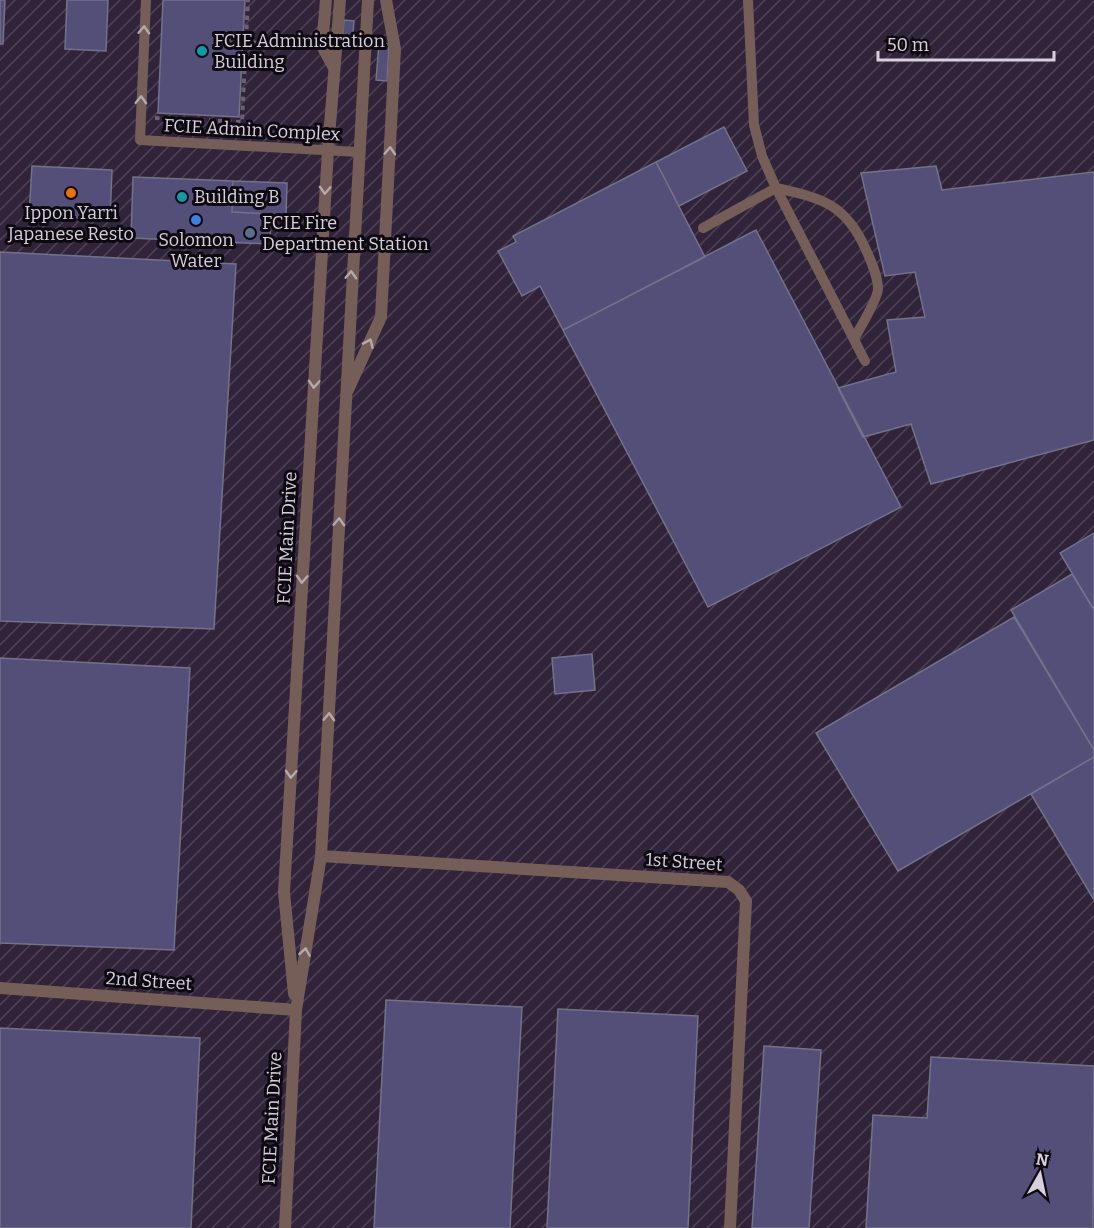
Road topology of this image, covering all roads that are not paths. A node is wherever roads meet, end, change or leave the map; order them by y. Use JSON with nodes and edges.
{"nodes":[{"id":1,"x":146,"y":0,"type":"edge"},
{"id":2,"x":326,"y":0,"type":"edge"},
{"id":3,"x":340,"y":0,"type":"edge"},
{"id":4,"x":368,"y":0,"type":"edge"},
{"id":5,"x":386,"y":0,"type":"edge"},
{"id":6,"x":748,"y":0,"type":"edge"},
{"id":7,"x":335,"y":69,"type":"junction"},
{"id":8,"x":328,"y":150,"type":"junction"},
{"id":9,"x":358,"y":152,"type":"junction"},
{"id":10,"x":776,"y":188,"type":"junction"},
{"id":11,"x":703,"y":228,"type":"dead end"},
{"id":12,"x":854,"y":339,"type":"junction"},
{"id":13,"x":865,"y":360,"type":"dead end"},
{"id":14,"x":345,"y":396,"type":"junction"},
{"id":15,"x":321,"y":856,"type":"junction"},
{"id":16,"x":0,"y":988,"type":"edge"},
{"id":17,"x":296,"y":1010,"type":"junction"},
{"id":18,"x":285,"y":1228,"type":"edge"},
{"id":19,"x":730,"y":1228,"type":"edge"}],
"edges":[{"from":8,"to":1,"type":"lane","name":"FCIE Admin Complex","one_way":true},
{"from":2,"to":7,"type":"street"},
{"from":3,"to":7,"type":"street","name":"FCIE Main Drive"},
{"from":4,"to":9,"type":"street","name":"FCIE Main Drive"},
{"from":14,"to":5,"type":"street","name":"FCIE Main Drive","one_way":true},
{"from":6,"to":10,"type":"lane"},
{"from":7,"to":8,"type":"street","name":"FCIE Main Drive"},
{"from":8,"to":9,"type":"lane","name":"FCIE Admin Complex"},
{"from":8,"to":17,"type":"street","name":"FCIE Main Drive","one_way":true},
{"from":14,"to":9,"type":"street","name":"FCIE Main Drive","one_way":true},
{"from":10,"to":11,"type":"lane"},
{"from":10,"to":12,"type":"lane"},
{"from":10,"to":12,"type":"lane"},
{"from":12,"to":13,"type":"lane"},
{"from":15,"to":14,"type":"street","name":"FCIE Main Drive","one_way":true},
{"from":17,"to":15,"type":"street","name":"FCIE Main Drive","one_way":true},
{"from":15,"to":19,"type":"street","name":"1st Street"},
{"from":16,"to":17,"type":"street","name":"2nd Street"},
{"from":17,"to":18,"type":"street","name":"FCIE Main Drive"}]}
